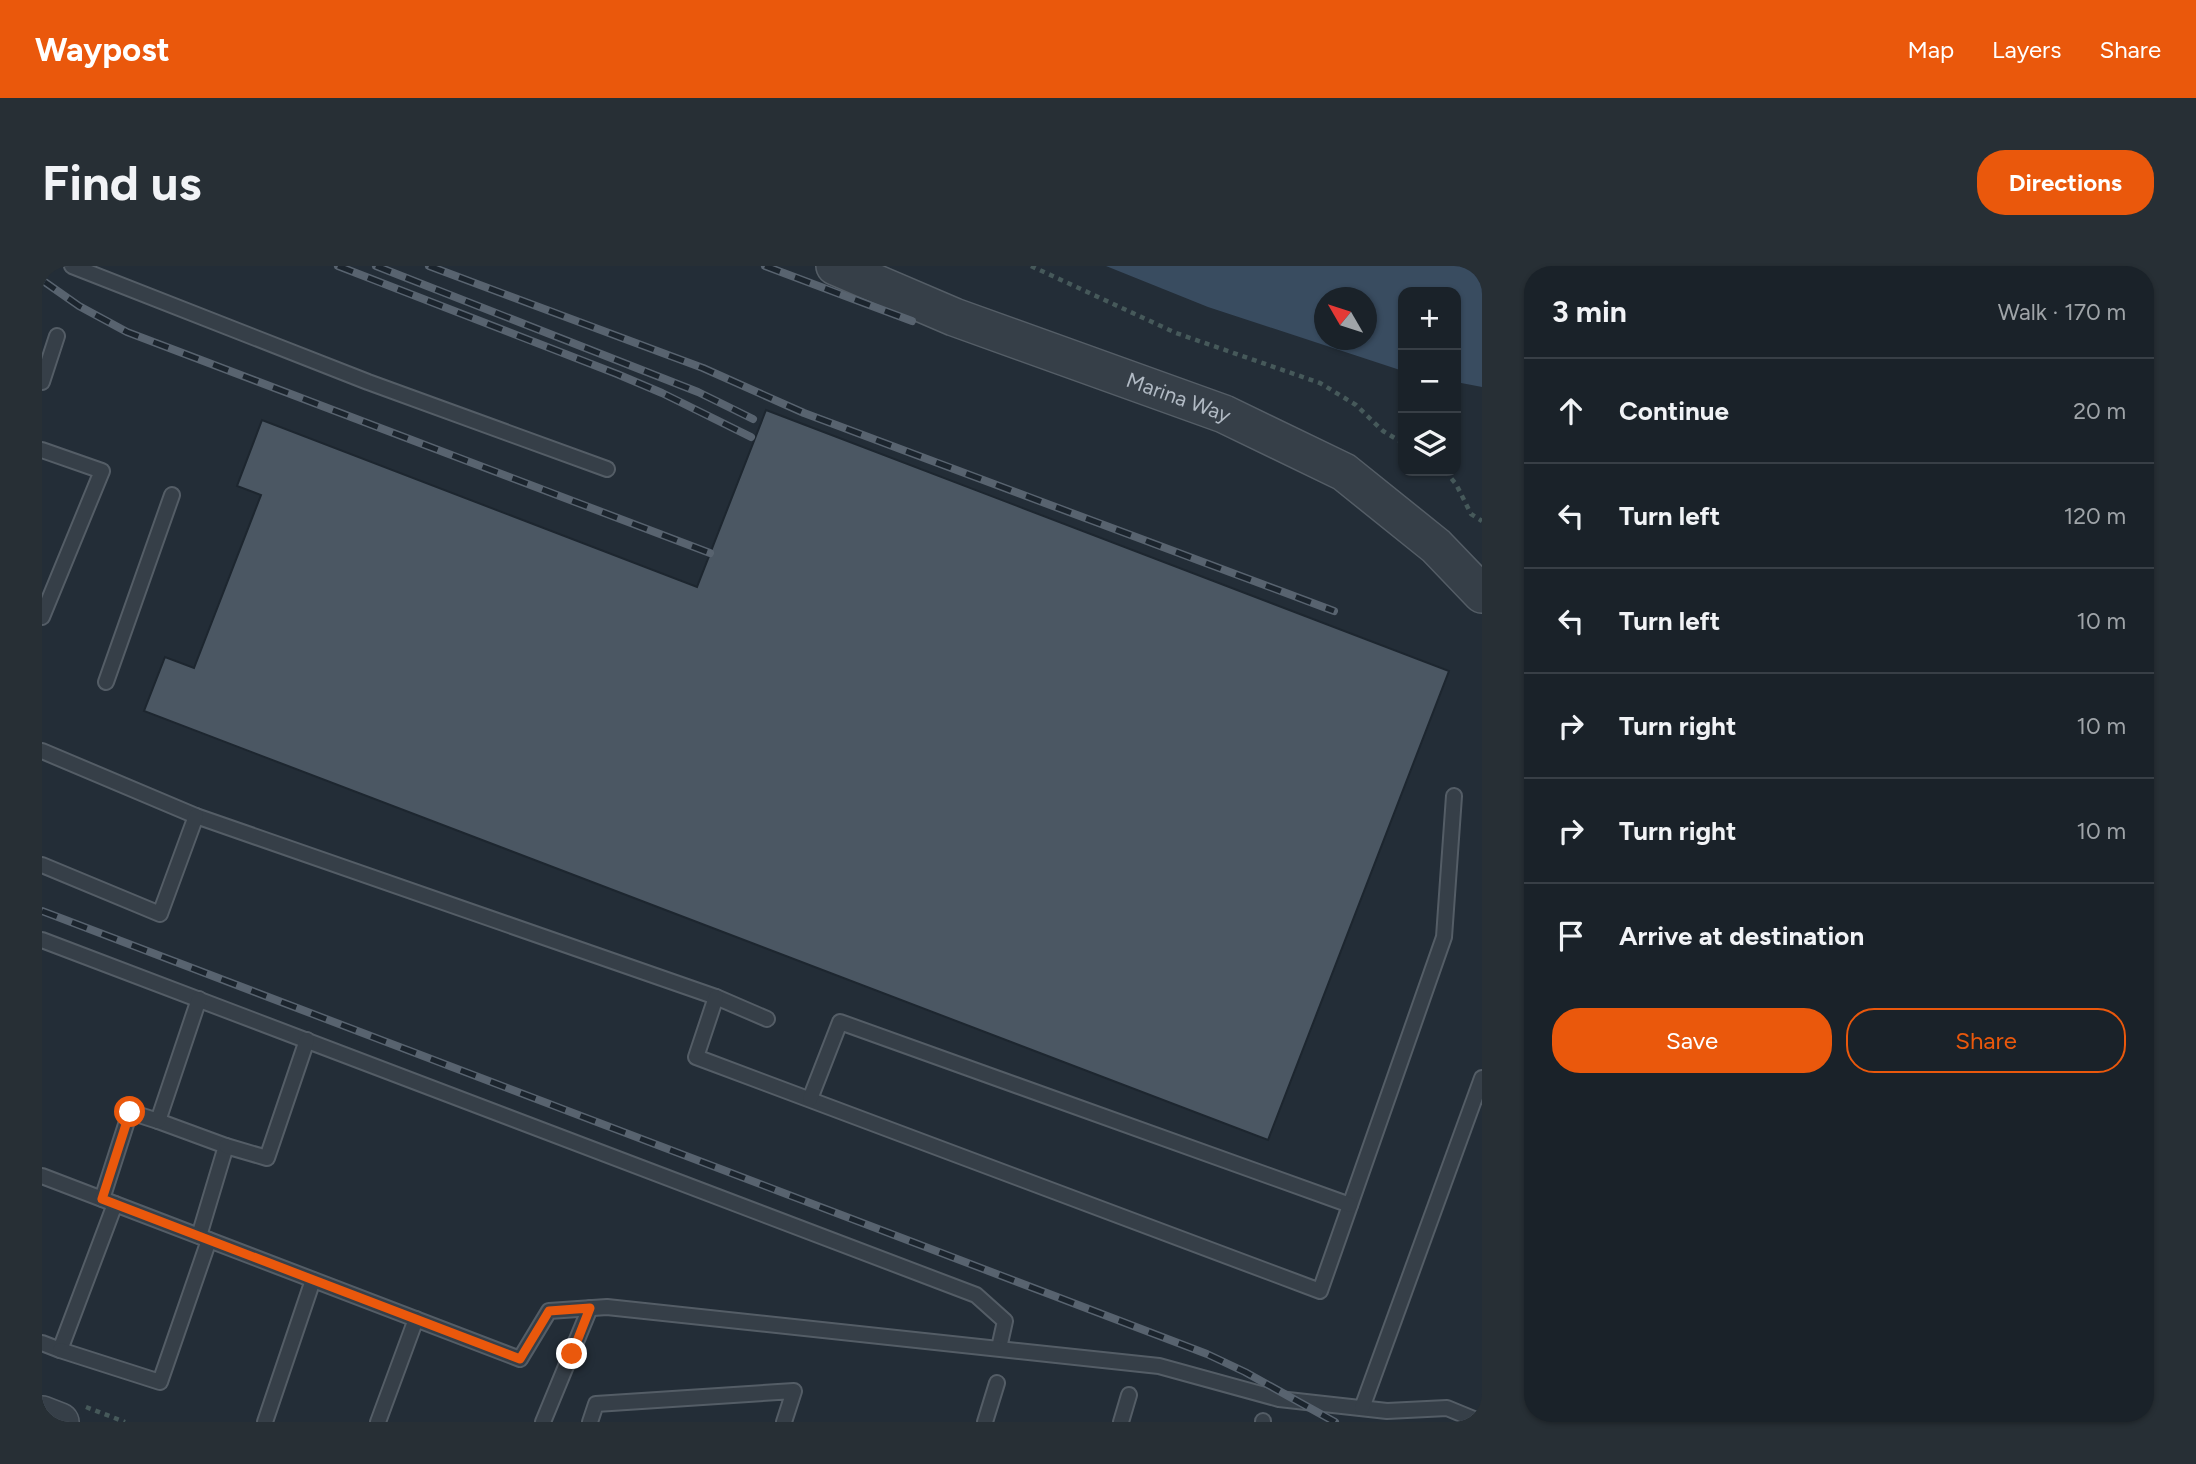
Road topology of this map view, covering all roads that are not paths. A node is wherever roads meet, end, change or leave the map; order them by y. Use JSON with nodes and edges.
{"nodes":[{"id":1,"x":72,"y":266,"type":"edge"},
{"id":2,"x":835,"y":266,"type":"edge"},
{"id":3,"x":57,"y":336,"type":"dead end"},
{"id":4,"x":42,"y":382,"type":"edge"},
{"id":5,"x":42,"y":450,"type":"edge"},
{"id":6,"x":607,"y":469,"type":"dead end"},
{"id":7,"x":172,"y":495,"type":"dead end"},
{"id":8,"x":1482,"y":594,"type":"edge"},
{"id":9,"x":42,"y":617,"type":"edge"},
{"id":10,"x":106,"y":682,"type":"dead end"},
{"id":11,"x":42,"y":751,"type":"edge"},
{"id":12,"x":1454,"y":796,"type":"dead end"},
{"id":13,"x":196,"y":816,"type":"junction"},
{"id":14,"x":42,"y":865,"type":"edge"},
{"id":15,"x":42,"y":940,"type":"edge"},
{"id":16,"x":716,"y":997,"type":"junction"},
{"id":17,"x":199,"y":999,"type":"junction"},
{"id":18,"x":767,"y":1019,"type":"dead end"},
{"id":19,"x":307,"y":1040,"type":"junction"},
{"id":20,"x":1482,"y":1078,"type":"edge"},
{"id":21,"x":810,"y":1099,"type":"junction"},
{"id":22,"x":158,"y":1121,"type":"junction"},
{"id":23,"x":226,"y":1146,"type":"junction"},
{"id":24,"x":42,"y":1176,"type":"edge"},
{"id":25,"x":108,"y":1202,"type":"junction"},
{"id":26,"x":1350,"y":1205,"type":"junction"},
{"id":27,"x":204,"y":1238,"type":"junction"},
{"id":28,"x":313,"y":1280,"type":"junction"},
{"id":29,"x":590,"y":1308,"type":"junction"},
{"id":30,"x":416,"y":1319,"type":"junction"},
{"id":31,"x":42,"y":1343,"type":"edge"},
{"id":32,"x":999,"y":1348,"type":"junction"},
{"id":33,"x":60,"y":1350,"type":"junction"},
{"id":34,"x":997,"y":1383,"type":"dead end"},
{"id":35,"x":1129,"y":1395,"type":"dead end"},
{"id":36,"x":1362,"y":1408,"type":"junction"},
{"id":37,"x":42,"y":1415,"type":"edge"},
{"id":38,"x":60,"y":1422,"type":"edge"},
{"id":39,"x":265,"y":1422,"type":"edge"},
{"id":40,"x":378,"y":1422,"type":"edge"},
{"id":41,"x":542,"y":1422,"type":"edge"},
{"id":42,"x":590,"y":1422,"type":"edge"},
{"id":43,"x":784,"y":1422,"type":"edge"},
{"id":44,"x":985,"y":1422,"type":"edge"},
{"id":45,"x":1121,"y":1422,"type":"edge"},
{"id":46,"x":1482,"y":1422,"type":"edge"}],
"edges":[{"from":1,"to":6,"type":"lane"},
{"from":2,"to":8,"type":"street","name":"Marina Way"},
{"from":3,"to":4,"type":"lane"},
{"from":5,"to":9,"type":"lane"},
{"from":7,"to":10,"type":"lane"},
{"from":11,"to":13,"type":"lane"},
{"from":12,"to":26,"type":"lane"},
{"from":13,"to":14,"type":"lane"},
{"from":13,"to":16,"type":"lane"},
{"from":15,"to":17,"type":"lane"},
{"from":16,"to":18,"type":"lane"},
{"from":16,"to":21,"type":"lane"},
{"from":17,"to":19,"type":"lane"},
{"from":17,"to":22,"type":"lane"},
{"from":19,"to":23,"type":"lane"},
{"from":19,"to":32,"type":"lane"},
{"from":20,"to":36,"type":"lane"},
{"from":21,"to":26,"type":"lane"},
{"from":21,"to":26,"type":"lane"},
{"from":22,"to":23,"type":"lane"},
{"from":22,"to":25,"type":"lane"},
{"from":23,"to":27,"type":"lane"},
{"from":24,"to":25,"type":"lane"},
{"from":25,"to":27,"type":"lane"},
{"from":25,"to":33,"type":"lane"},
{"from":27,"to":28,"type":"lane"},
{"from":27,"to":33,"type":"lane"},
{"from":28,"to":30,"type":"lane"},
{"from":28,"to":39,"type":"lane"},
{"from":29,"to":30,"type":"lane"},
{"from":29,"to":32,"type":"lane"},
{"from":29,"to":41,"type":"lane"},
{"from":30,"to":40,"type":"lane"},
{"from":31,"to":33,"type":"lane"},
{"from":32,"to":36,"type":"lane"},
{"from":34,"to":44,"type":"lane"},
{"from":35,"to":45,"type":"lane"},
{"from":36,"to":46,"type":"lane"},
{"from":37,"to":38,"type":"street"},
{"from":42,"to":43,"type":"lane"}]}
